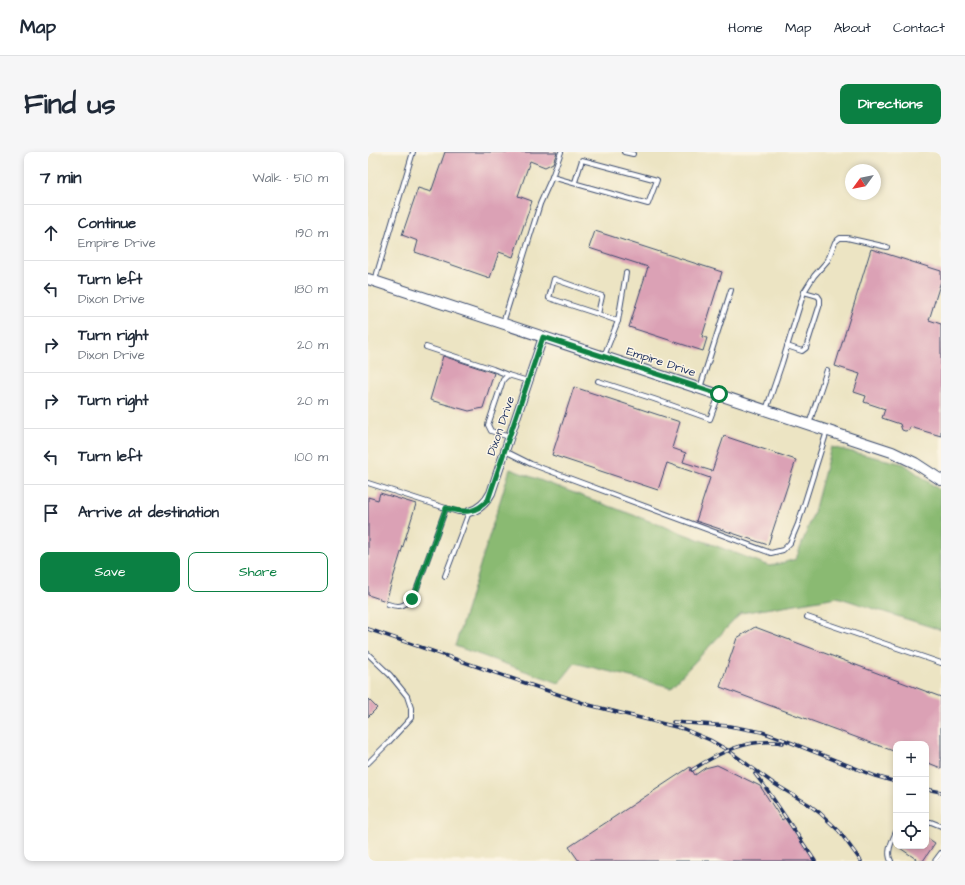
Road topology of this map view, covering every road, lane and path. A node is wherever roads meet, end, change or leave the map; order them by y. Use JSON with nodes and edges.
{"nodes":[{"id":1,"x":413,"y":152,"type":"edge"},
{"id":2,"x":561,"y":152,"type":"edge"},
{"id":3,"x":624,"y":152,"type":"edge"},
{"id":4,"x":633,"y":154,"type":"dead end"},
{"id":5,"x":552,"y":177,"type":"junction"},
{"id":6,"x":575,"y":182,"type":"junction"},
{"id":7,"x":887,"y":248,"type":"dead end"},
{"id":8,"x":626,"y":273,"type":"dead end"},
{"id":9,"x":371,"y":280,"type":"edge"},
{"id":10,"x":731,"y":290,"type":"dead end"},
{"id":11,"x":804,"y":292,"type":"junction"},
{"id":12,"x":598,"y":314,"type":"junction"},
{"id":13,"x":618,"y":321,"type":"junction"},
{"id":14,"x":503,"y":324,"type":"junction"},
{"id":15,"x":543,"y":337,"type":"junction"},
{"id":16,"x":787,"y":346,"type":"junction"},
{"id":17,"x":426,"y":347,"type":"dead end"},
{"id":18,"x":604,"y":357,"type":"junction"},
{"id":19,"x":827,"y":370,"type":"dead end"},
{"id":20,"x":508,"y":375,"type":"junction"},
{"id":21,"x":529,"y":381,"type":"junction"},
{"id":22,"x":598,"y":381,"type":"dead end"},
{"id":23,"x":699,"y":388,"type":"junction"},
{"id":24,"x":719,"y":394,"type":"junction"},
{"id":25,"x":766,"y":410,"type":"junction"},
{"id":26,"x":809,"y":424,"type":"junction"},
{"id":27,"x":828,"y":431,"type":"junction"},
{"id":28,"x":510,"y":437,"type":"junction"},
{"id":29,"x":505,"y":451,"type":"junction"},
{"id":30,"x":941,"y":480,"type":"edge"},
{"id":31,"x":368,"y":483,"type":"edge"},
{"id":32,"x":446,"y":508,"type":"junction"},
{"id":33,"x":469,"y":512,"type":"junction"},
{"id":34,"x":445,"y":576,"type":"dead end"},
{"id":35,"x":388,"y":604,"type":"dead end"},
{"id":36,"x":807,"y":617,"type":"dead end"},
{"id":37,"x":368,"y":654,"type":"edge"},
{"id":38,"x":941,"y":663,"type":"edge"},
{"id":39,"x":368,"y":763,"type":"edge"},
{"id":40,"x":929,"y":822,"type":"edge"},
{"id":41,"x":941,"y":826,"type":"edge"},
{"id":42,"x":893,"y":839,"type":"edge"},
{"id":43,"x":941,"y":853,"type":"edge"},
{"id":44,"x":892,"y":861,"type":"edge"},
{"id":45,"x":935,"y":861,"type":"edge"}],
"edges":[{"from":1,"to":9,"type":"lane"},
{"from":2,"to":5,"type":"lane"},
{"from":3,"to":4,"type":"lane"},
{"from":5,"to":6,"type":"lane"},
{"from":5,"to":14,"type":"lane"},
{"from":6,"to":6,"type":"lane"},
{"from":7,"to":11,"type":"lane"},
{"from":8,"to":13,"type":"lane"},
{"from":9,"to":14,"type":"street","name":"Empire Drive"},
{"from":10,"to":23,"type":"lane"},
{"from":11,"to":16,"type":"lane"},
{"from":11,"to":16,"type":"lane"},
{"from":12,"to":12,"type":"lane"},
{"from":12,"to":13,"type":"lane"},
{"from":13,"to":18,"type":"lane"},
{"from":14,"to":15,"type":"street","name":"Empire Drive"},
{"from":15,"to":18,"type":"street","name":"Empire Drive"},
{"from":15,"to":21,"type":"street","name":"Dixon Drive"},
{"from":16,"to":25,"type":"lane"},
{"from":17,"to":20,"type":"lane"},
{"from":18,"to":23,"type":"street","name":"Empire Drive"},
{"from":19,"to":26,"type":"lane"},
{"from":20,"to":21,"type":"lane"},
{"from":20,"to":28,"type":"lane"},
{"from":21,"to":28,"type":"street","name":"Dixon Drive"},
{"from":22,"to":24,"type":"lane"},
{"from":23,"to":24,"type":"street","name":"Empire Drive"},
{"from":24,"to":25,"type":"street","name":"Empire Drive"},
{"from":25,"to":26,"type":"street","name":"Empire Drive"},
{"from":26,"to":27,"type":"street","name":"Empire Drive"},
{"from":27,"to":29,"type":"lane"},
{"from":27,"to":30,"type":"street","name":"Empire Drive"},
{"from":28,"to":29,"type":"street","name":"Dixon Drive"},
{"from":29,"to":33,"type":"street","name":"Dixon Drive"},
{"from":31,"to":32,"type":"lane"},
{"from":32,"to":33,"type":"lane"},
{"from":32,"to":35,"type":"lane"},
{"from":33,"to":34,"type":"lane"},
{"from":36,"to":38,"type":"lane"},
{"from":37,"to":39,"type":"lane"},
{"from":40,"to":41,"type":"lane"},
{"from":42,"to":44,"type":"lane"},
{"from":43,"to":45,"type":"lane"}]}
